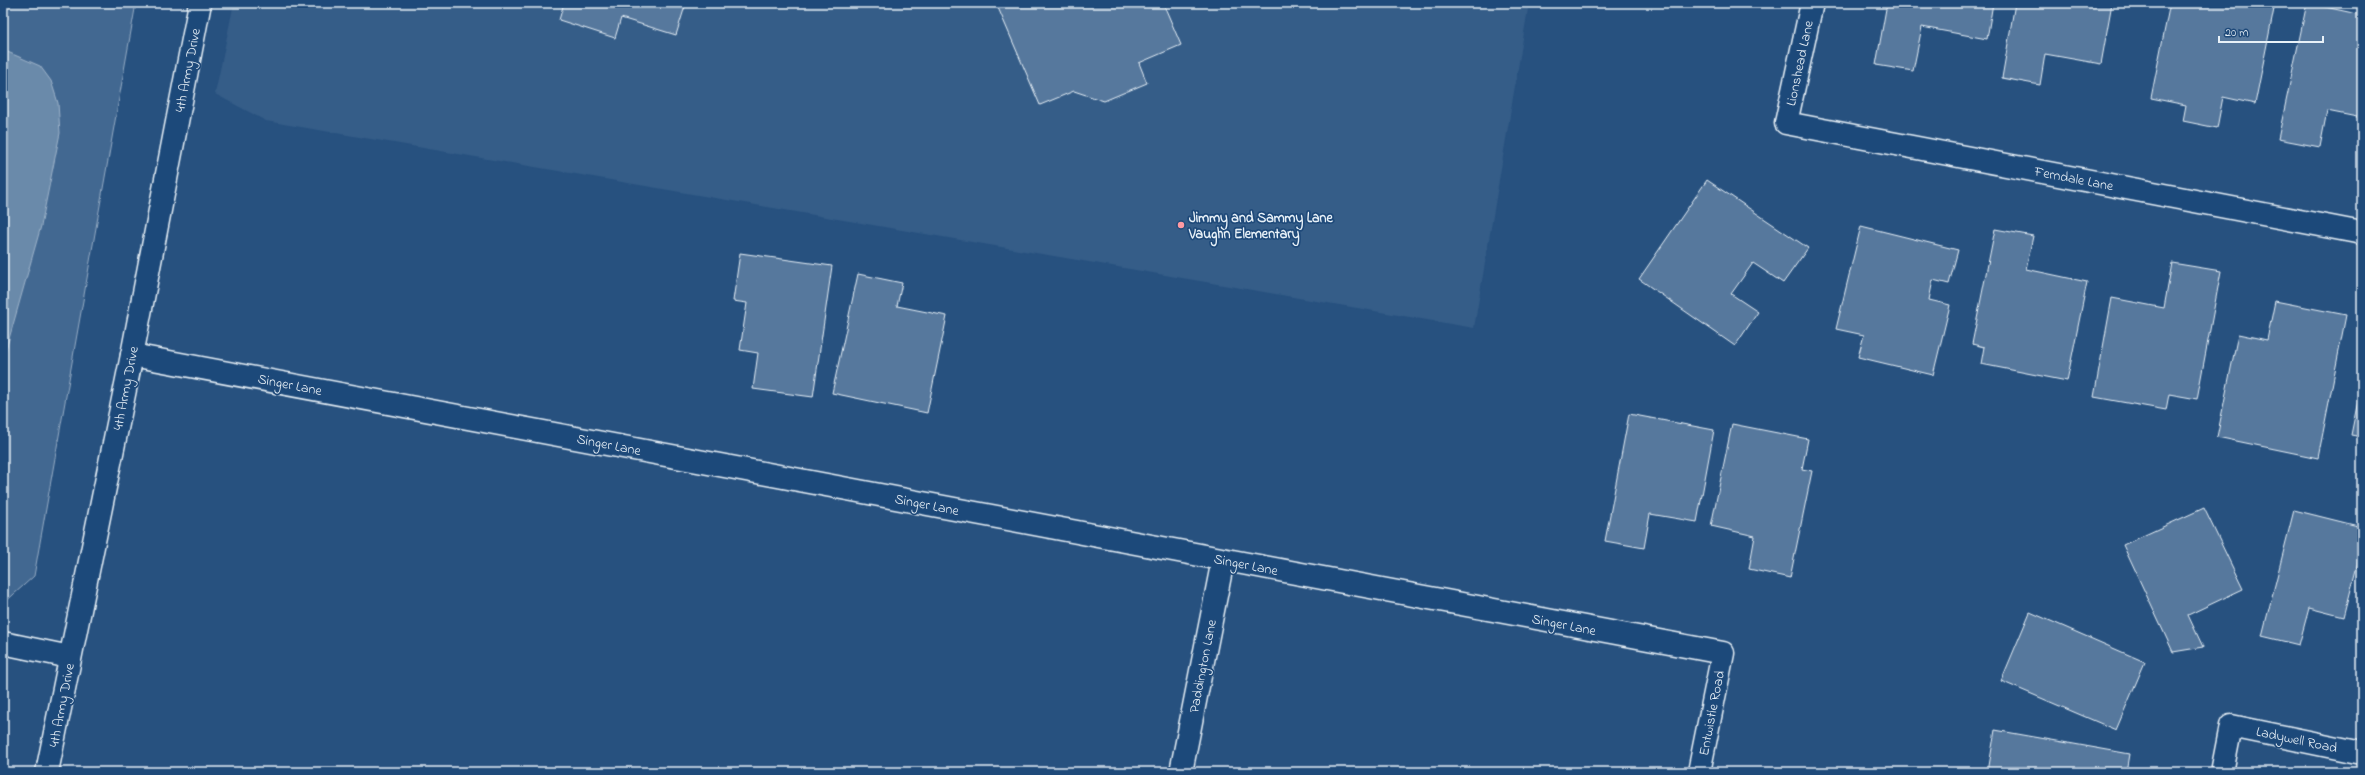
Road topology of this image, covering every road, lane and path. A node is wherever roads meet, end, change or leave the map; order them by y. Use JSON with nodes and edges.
{"nodes":[{"id":1,"x":200,"y":3,"type":"edge"},
{"id":2,"x":1812,"y":3,"type":"edge"},
{"id":3,"x":1786,"y":122,"type":"joint"},
{"id":4,"x":2362,"y":233,"type":"edge"},
{"id":5,"x":132,"y":355,"type":"junction"},
{"id":6,"x":1223,"y":560,"type":"junction"},
{"id":7,"x":3,"y":643,"type":"edge"},
{"id":8,"x":1722,"y":653,"type":"joint"},
{"id":9,"x":70,"y":657,"type":"junction"},
{"id":10,"x":2362,"y":753,"type":"edge"},
{"id":11,"x":47,"y":772,"type":"edge"},
{"id":12,"x":1181,"y":772,"type":"edge"},
{"id":13,"x":1699,"y":772,"type":"edge"},
{"id":14,"x":2222,"y":772,"type":"edge"}],
"edges":[{"from":1,"to":5,"type":"street","name":"4th Army Drive"},
{"from":2,"to":3,"type":"street","name":"Lionshead Lane"},
{"from":3,"to":4,"type":"street","name":"Ferndale Lane"},
{"from":5,"to":6,"type":"street","name":"Singer Lane"},
{"from":5,"to":9,"type":"street","name":"4th Army Drive"},
{"from":6,"to":8,"type":"street","name":"Singer Lane"},
{"from":6,"to":12,"type":"street","name":"Paddington Lane"},
{"from":7,"to":9,"type":"street"},
{"from":8,"to":13,"type":"street","name":"Entwistle Road"},
{"from":9,"to":11,"type":"street","name":"4th Army Drive"},
{"from":10,"to":14,"type":"street","name":"Ladywell Road"}]}
